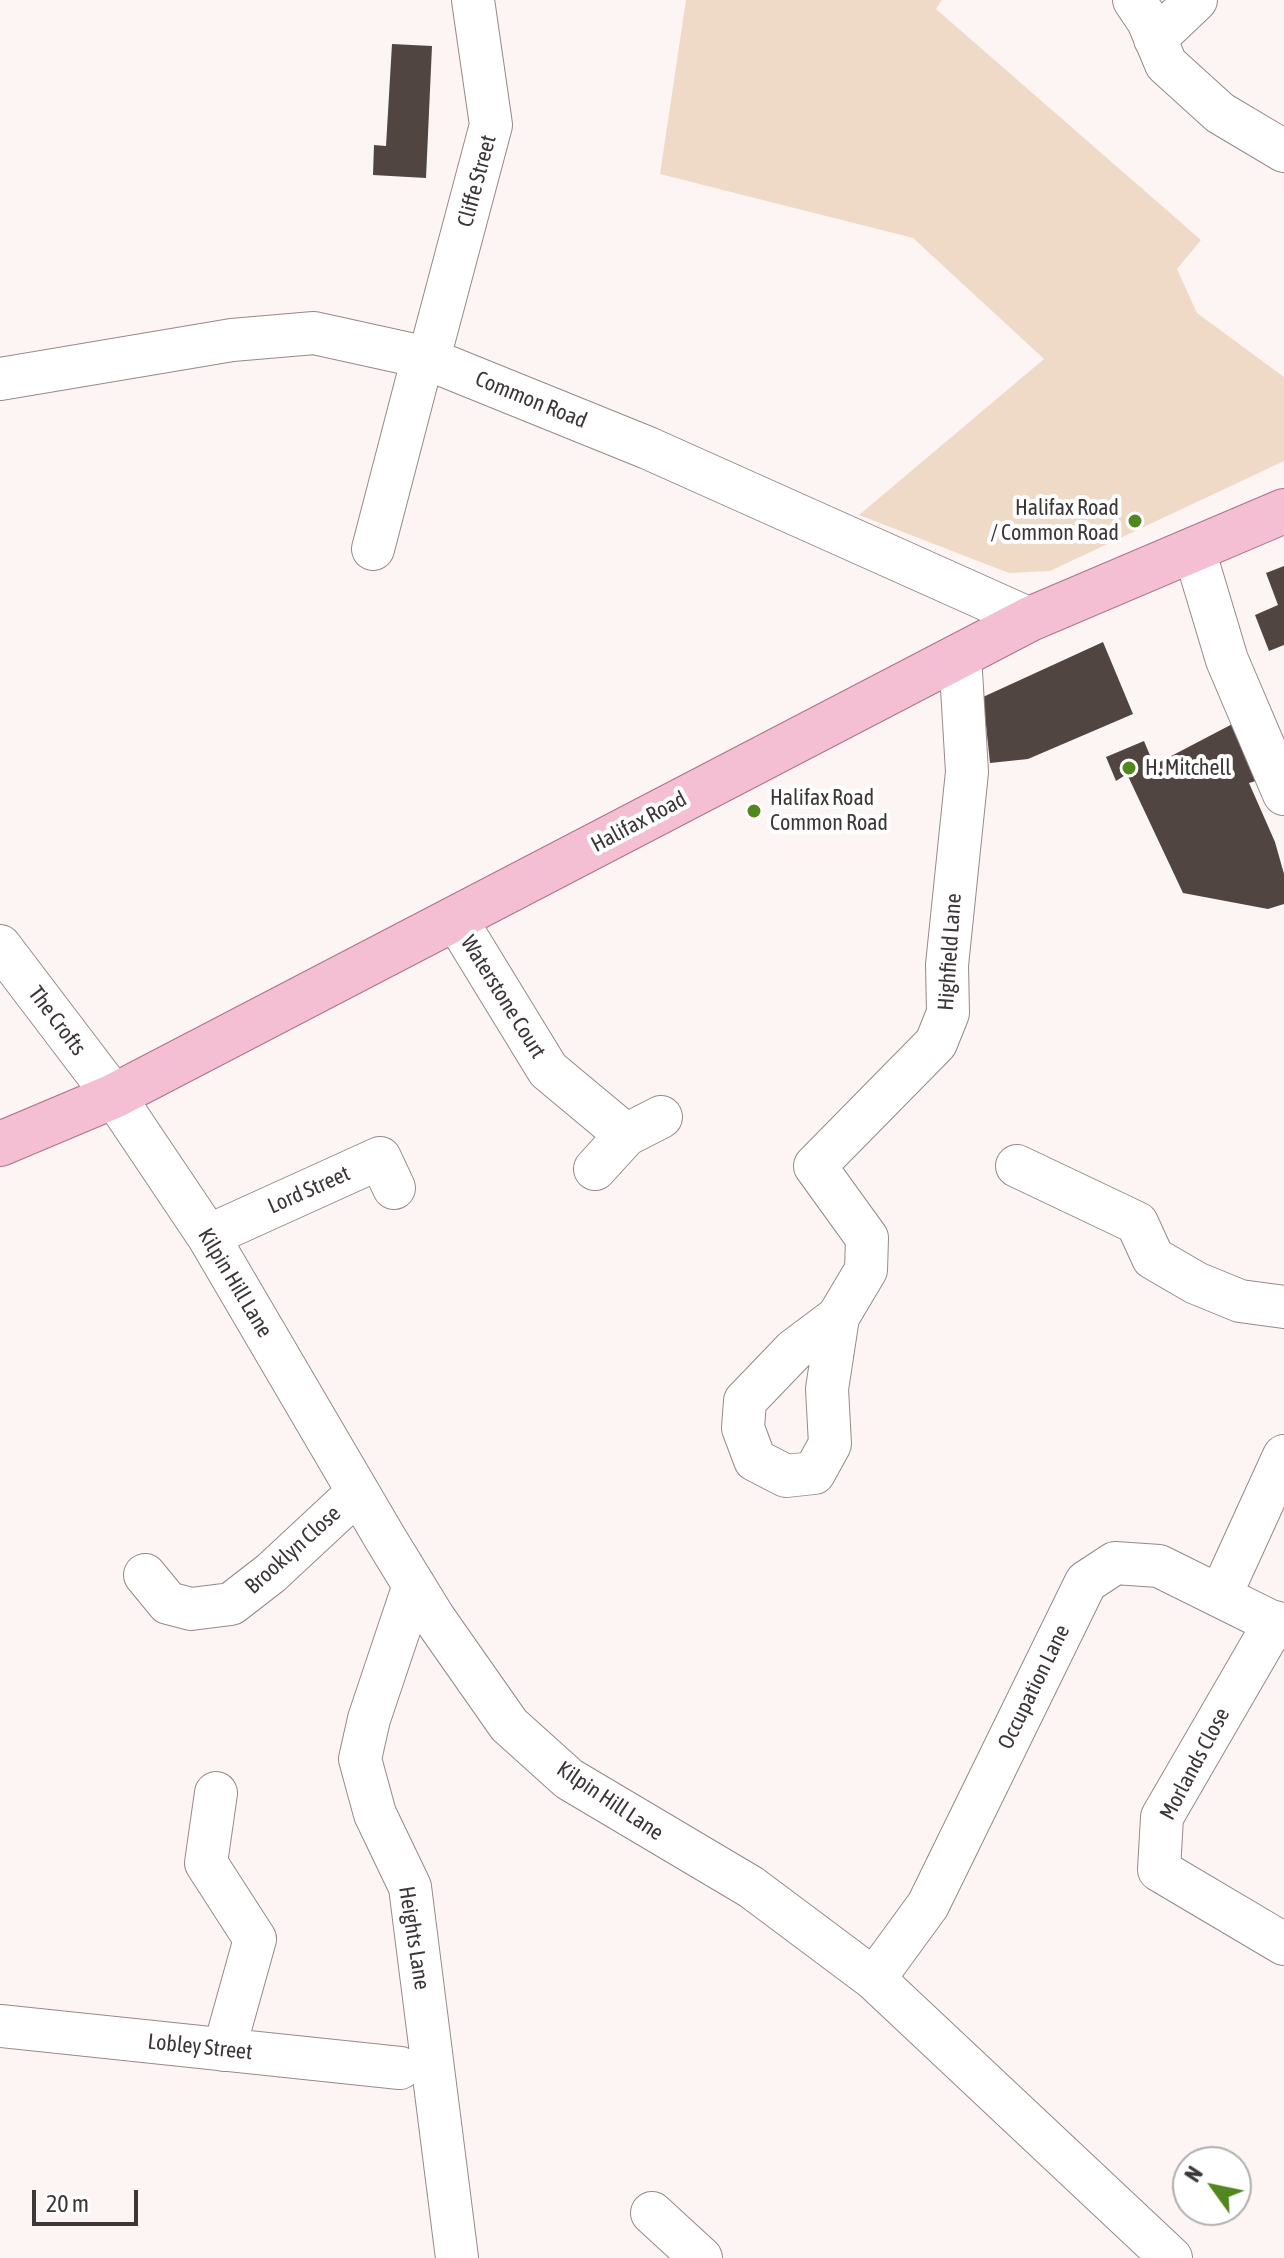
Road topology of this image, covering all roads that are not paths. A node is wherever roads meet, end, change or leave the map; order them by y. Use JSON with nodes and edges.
{"nodes":[{"id":1,"x":473,"y":0,"type":"edge"},
{"id":2,"x":1134,"y":0,"type":"edge"},
{"id":3,"x":1196,"y":0,"type":"edge"},
{"id":4,"x":1155,"y":39,"type":"junction"},
{"id":5,"x":1284,"y":151,"type":"edge"},
{"id":6,"x":426,"y":358,"type":"junction"},
{"id":7,"x":0,"y":379,"type":"edge"},
{"id":8,"x":1284,"y":511,"type":"edge"},
{"id":9,"x":373,"y":549,"type":"dead end"},
{"id":10,"x":1194,"y":550,"type":"junction"},
{"id":11,"x":1030,"y":619,"type":"junction"},
{"id":12,"x":960,"y":655,"type":"junction"},
{"id":13,"x":1284,"y":794,"type":"edge"},
{"id":14,"x":455,"y":918,"type":"junction"},
{"id":15,"x":0,"y":946,"type":"edge"},
{"id":16,"x":114,"y":1096,"type":"junction"},
{"id":17,"x":0,"y":1144,"type":"edge"},
{"id":18,"x":1017,"y":1166,"type":"dead end"},
{"id":19,"x":595,"y":1169,"type":"dead end"},
{"id":20,"x":394,"y":1188,"type":"dead end"},
{"id":21,"x":208,"y":1236,"type":"junction"},
{"id":22,"x":1284,"y":1307,"type":"edge"},
{"id":23,"x":838,"y":1317,"type":"dead end"},
{"id":24,"x":1284,"y":1456,"type":"edge"},
{"id":25,"x":358,"y":1492,"type":"junction"},
{"id":26,"x":145,"y":1575,"type":"dead end"},
{"id":27,"x":414,"y":1585,"type":"junction"},
{"id":28,"x":1221,"y":1594,"type":"junction"},
{"id":29,"x":1279,"y":1625,"type":"edge"},
{"id":30,"x":216,"y":1793,"type":"dead end"},
{"id":31,"x":1284,"y":1944,"type":"edge"},
{"id":32,"x":874,"y":1979,"type":"junction"},
{"id":33,"x":0,"y":2026,"type":"edge"},
{"id":34,"x":224,"y":2050,"type":"junction"},
{"id":35,"x":400,"y":2068,"type":"dead end"},
{"id":36,"x":652,"y":2213,"type":"dead end"},
{"id":37,"x":457,"y":2258,"type":"edge"},
{"id":38,"x":701,"y":2258,"type":"edge"},
{"id":39,"x":1171,"y":2258,"type":"edge"}],
"edges":[{"from":1,"to":6,"type":"street","name":"Cliffe Street"},
{"from":2,"to":4,"type":"street"},
{"from":3,"to":4,"type":"street"},
{"from":4,"to":5,"type":"street"},
{"from":6,"to":7,"type":"street","name":"Common Road"},
{"from":6,"to":9,"type":"street","name":"Cliffe Street"},
{"from":6,"to":11,"type":"street","name":"Common Road"},
{"from":8,"to":10,"type":"main road","name":"Halifax Road"},
{"from":10,"to":11,"type":"main road","name":"Halifax Road"},
{"from":10,"to":13,"type":"street"},
{"from":11,"to":12,"type":"main road","name":"Halifax Road"},
{"from":12,"to":14,"type":"main road","name":"Halifax Road"},
{"from":12,"to":23,"type":"street","name":"Highfield Lane"},
{"from":14,"to":16,"type":"main road","name":"Halifax Road"},
{"from":14,"to":19,"type":"street","name":"Waterstone Court"},
{"from":15,"to":16,"type":"street","name":"The Crofts"},
{"from":16,"to":17,"type":"main road","name":"Halifax Road"},
{"from":16,"to":21,"type":"street","name":"Kilpin Hill Lane"},
{"from":18,"to":22,"type":"street"},
{"from":20,"to":21,"type":"street","name":"Lord Street"},
{"from":21,"to":25,"type":"street","name":"Kilpin Hill Lane"},
{"from":24,"to":28,"type":"street"},
{"from":25,"to":26,"type":"street","name":"Brooklyn Close"},
{"from":25,"to":27,"type":"street","name":"Kilpin Hill Lane"},
{"from":27,"to":32,"type":"street","name":"Kilpin Hill Lane"},
{"from":27,"to":37,"type":"street","name":"Heights Lane"},
{"from":28,"to":29,"type":"street","name":"Occupation Lane"},
{"from":28,"to":32,"type":"street","name":"Occupation Lane"},
{"from":29,"to":31,"type":"street","name":"Morlands Close"},
{"from":30,"to":34,"type":"street"},
{"from":32,"to":39,"type":"street","name":"Kilpin Hill Lane"},
{"from":33,"to":34,"type":"street","name":"Lobley Street"},
{"from":34,"to":35,"type":"street","name":"Lobley Street"},
{"from":36,"to":38,"type":"street"}]}
